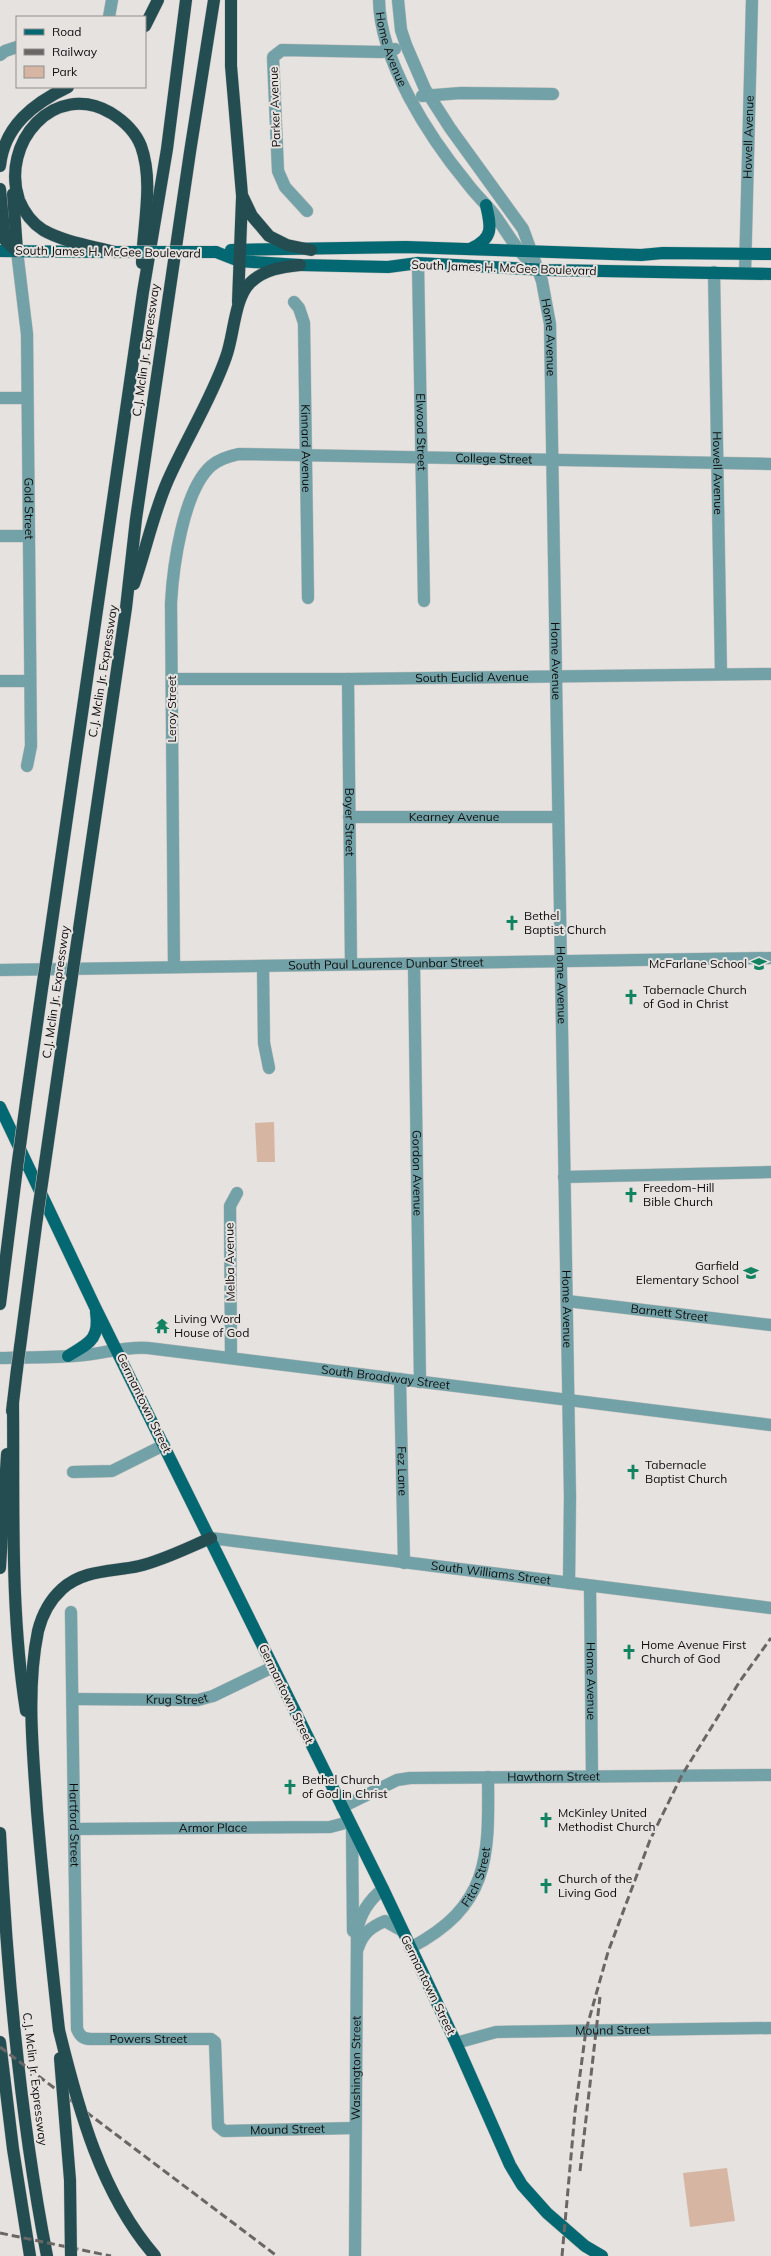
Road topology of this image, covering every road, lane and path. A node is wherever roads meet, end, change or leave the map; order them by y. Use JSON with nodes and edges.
{"nodes":[{"id":1,"x":112,"y":0,"type":"edge"},
{"id":2,"x":158,"y":0,"type":"edge"},
{"id":3,"x":186,"y":0,"type":"edge"},
{"id":4,"x":214,"y":0,"type":"edge"},
{"id":5,"x":231,"y":0,"type":"edge"},
{"id":6,"x":379,"y":0,"type":"edge"},
{"id":7,"x":398,"y":0,"type":"edge"},
{"id":8,"x":752,"y":0,"type":"edge"},
{"id":9,"x":109,"y":16,"type":"edge"},
{"id":10,"x":146,"y":24,"type":"edge"},
{"id":11,"x":406,"y":45,"type":"junction"},
{"id":12,"x":16,"y":47,"type":"edge"},
{"id":13,"x":388,"y":51,"type":"junction"},
{"id":14,"x":0,"y":56,"type":"edge"},
{"id":15,"x":66,"y":88,"type":"edge"},
{"id":16,"x":553,"y":94,"type":"dead end"},
{"id":17,"x":429,"y":95,"type":"junction"},
{"id":18,"x":411,"y":99,"type":"junction"},
{"id":19,"x":0,"y":166,"type":"edge"},
{"id":20,"x":13,"y":179,"type":"junction"},
{"id":21,"x":0,"y":188,"type":"edge"},
{"id":22,"x":0,"y":194,"type":"edge"},
{"id":23,"x":242,"y":195,"type":"junction"},
{"id":24,"x":486,"y":205,"type":"junction"},
{"id":25,"x":307,"y":211,"type":"dead end"},
{"id":26,"x":472,"y":248,"type":"junction"},
{"id":27,"x":311,"y":250,"type":"junction"},
{"id":28,"x":518,"y":250,"type":"junction"},
{"id":29,"x":0,"y":251,"type":"edge"},
{"id":30,"x":18,"y":251,"type":"junction"},
{"id":31,"x":531,"y":251,"type":"junction"},
{"id":32,"x":115,"y":252,"type":"junction"},
{"id":33,"x":745,"y":254,"type":"junction"},
{"id":34,"x":771,"y":254,"type":"edge"},
{"id":35,"x":239,"y":255,"type":"junction"},
{"id":36,"x":418,"y":263,"type":"junction"},
{"id":37,"x":300,"y":265,"type":"junction"},
{"id":38,"x":538,"y":268,"type":"junction"},
{"id":39,"x":714,"y":272,"type":"junction"},
{"id":40,"x":745,"y":273,"type":"junction"},
{"id":41,"x":771,"y":274,"type":"edge"},
{"id":42,"x":142,"y":302,"type":"junction"},
{"id":43,"x":294,"y":302,"type":"dead end"},
{"id":44,"x":238,"y":309,"type":"junction"},
{"id":45,"x":0,"y":398,"type":"edge"},
{"id":46,"x":27,"y":398,"type":"junction"},
{"id":47,"x":307,"y":456,"type":"junction"},
{"id":48,"x":422,"y":459,"type":"junction"},
{"id":49,"x":553,"y":460,"type":"junction"},
{"id":50,"x":217,"y":462,"type":"joint"},
{"id":51,"x":717,"y":464,"type":"junction"},
{"id":52,"x":771,"y":464,"type":"edge"},
{"id":53,"x":0,"y":536,"type":"edge"},
{"id":54,"x":29,"y":536,"type":"junction"},
{"id":55,"x":308,"y":598,"type":"dead end"},
{"id":56,"x":424,"y":601,"type":"dead end"},
{"id":57,"x":126,"y":608,"type":"junction"},
{"id":58,"x":721,"y":674,"type":"junction"},
{"id":59,"x":771,"y":674,"type":"edge"},
{"id":60,"x":557,"y":676,"type":"junction"},
{"id":61,"x":172,"y":679,"type":"junction"},
{"id":62,"x":348,"y":679,"type":"junction"},
{"id":63,"x":0,"y":681,"type":"edge"},
{"id":64,"x":29,"y":681,"type":"junction"},
{"id":65,"x":27,"y":766,"type":"dead end"},
{"id":66,"x":558,"y":816,"type":"junction"},
{"id":67,"x":349,"y":817,"type":"junction"},
{"id":68,"x":771,"y":958,"type":"edge"},
{"id":69,"x":561,"y":960,"type":"junction"},
{"id":70,"x":351,"y":964,"type":"junction"},
{"id":71,"x":414,"y":964,"type":"junction"},
{"id":72,"x":263,"y":966,"type":"junction"},
{"id":73,"x":174,"y":968,"type":"junction"},
{"id":74,"x":0,"y":970,"type":"edge"},
{"id":75,"x":270,"y":1068,"type":"dead end"},
{"id":76,"x":0,"y":1107,"type":"edge"},
{"id":77,"x":771,"y":1172,"type":"edge"},
{"id":78,"x":564,"y":1177,"type":"junction"},
{"id":79,"x":237,"y":1193,"type":"dead end"},
{"id":80,"x":567,"y":1301,"type":"junction"},
{"id":81,"x":0,"y":1303,"type":"edge"},
{"id":82,"x":95,"y":1307,"type":"junction"},
{"id":83,"x":771,"y":1325,"type":"edge"},
{"id":84,"x":119,"y":1351,"type":"junction"},
{"id":85,"x":68,"y":1356,"type":"junction"},
{"id":86,"x":0,"y":1358,"type":"edge"},
{"id":87,"x":231,"y":1358,"type":"junction"},
{"id":88,"x":400,"y":1379,"type":"junction"},
{"id":89,"x":420,"y":1382,"type":"junction"},
{"id":90,"x":568,"y":1400,"type":"junction"},
{"id":91,"x":13,"y":1404,"type":"junction"},
{"id":92,"x":771,"y":1425,"type":"edge"},
{"id":93,"x":164,"y":1444,"type":"junction"},
{"id":94,"x":73,"y":1472,"type":"dead end"},
{"id":95,"x":211,"y":1538,"type":"junction"},
{"id":96,"x":404,"y":1563,"type":"junction"},
{"id":97,"x":0,"y":1568,"type":"edge"},
{"id":98,"x":569,"y":1583,"type":"junction"},
{"id":99,"x":590,"y":1586,"type":"junction"},
{"id":100,"x":771,"y":1608,"type":"edge"},
{"id":101,"x":71,"y":1612,"type":"dead end"},
{"id":102,"x":273,"y":1667,"type":"junction"},
{"id":103,"x":74,"y":1699,"type":"junction"},
{"id":104,"x":33,"y":1756,"type":"junction"},
{"id":105,"x":771,"y":1775,"type":"edge"},
{"id":106,"x":592,"y":1776,"type":"junction"},
{"id":107,"x":488,"y":1777,"type":"junction"},
{"id":108,"x":342,"y":1807,"type":"junction"},
{"id":109,"x":351,"y":1826,"type":"junction"},
{"id":110,"x":76,"y":1829,"type":"junction"},
{"id":111,"x":0,"y":1833,"type":"edge"},
{"id":112,"x":383,"y":1889,"type":"junction"},
{"id":113,"x":401,"y":1930,"type":"junction"},
{"id":114,"x":410,"y":1948,"type":"junction"},
{"id":115,"x":356,"y":1955,"type":"junction"},
{"id":116,"x":355,"y":1968,"type":"junction"},
{"id":117,"x":771,"y":2028,"type":"edge"},
{"id":118,"x":59,"y":2030,"type":"junction"},
{"id":119,"x":81,"y":2036,"type":"joint"},
{"id":120,"x":0,"y":2042,"type":"edge"},
{"id":121,"x":456,"y":2043,"type":"junction"},
{"id":122,"x":354,"y":2128,"type":"junction"},
{"id":123,"x":220,"y":2129,"type":"joint"},
{"id":124,"x":30,"y":2256,"type":"edge"},
{"id":125,"x":47,"y":2256,"type":"edge"},
{"id":126,"x":71,"y":2256,"type":"edge"},
{"id":127,"x":155,"y":2256,"type":"edge"},
{"id":128,"x":355,"y":2256,"type":"edge"},
{"id":129,"x":602,"y":2256,"type":"edge"}],
"edges":[{"from":1,"to":9,"type":"street"},
{"from":2,"to":10,"type":"highway"},
{"from":3,"to":42,"type":"highway","name":"C.J. Mclin Jr. Expressway"},
{"from":4,"to":57,"type":"highway","name":"C.J. Mclin Jr. Expressway"},
{"from":5,"to":23,"type":"highway"},
{"from":6,"to":13,"type":"street","name":"Home Avenue"},
{"from":7,"to":11,"type":"street","name":"Home Avenue"},
{"from":8,"to":33,"type":"street","name":"Howell Avenue"},
{"from":11,"to":13,"type":"street","name":"Parker Avenue"},
{"from":11,"to":17,"type":"street","name":"Home Avenue"},
{"from":12,"to":14,"type":"street"},
{"from":13,"to":18,"type":"street","name":"Home Avenue"},
{"from":13,"to":25,"type":"street","name":"Parker Avenue"},
{"from":15,"to":19,"type":"highway"},
{"from":16,"to":17,"type":"street"},
{"from":17,"to":18,"type":"street"},
{"from":17,"to":31,"type":"street","name":"Home Avenue"},
{"from":18,"to":24,"type":"street","name":"Home Avenue"},
{"from":20,"to":30,"type":"highway"},
{"from":20,"to":32,"type":"highway"},
{"from":20,"to":42,"type":"highway"},
{"from":21,"to":22,"type":"highway"},
{"from":22,"to":30,"type":"highway"},
{"from":23,"to":27,"type":"highway"},
{"from":23,"to":35,"type":"highway"},
{"from":24,"to":26,"type":"main road"},
{"from":24,"to":28,"type":"street","name":"Home Avenue"},
{"from":26,"to":27,"type":"main road","name":"South James H. McGee Boulevard"},
{"from":26,"to":28,"type":"main road","name":"South James H. McGee Boulevard"},
{"from":27,"to":35,"type":"main road","name":"South James H. McGee Boulevard"},
{"from":28,"to":31,"type":"main road","name":"South James H. McGee Boulevard"},
{"from":28,"to":38,"type":"street","name":"Home Avenue"},
{"from":29,"to":30,"type":"main road","name":"South James H. McGee Boulevard"},
{"from":30,"to":32,"type":"main road","name":"South James H. McGee Boulevard"},
{"from":30,"to":46,"type":"street","name":"Gold Street"},
{"from":31,"to":33,"type":"main road","name":"South James H. McGee Boulevard"},
{"from":31,"to":38,"type":"street","name":"Home Avenue"},
{"from":32,"to":35,"type":"main road","name":"South James H. McGee Boulevard","bridge":true},
{"from":33,"to":34,"type":"main road","name":"South James H. McGee Boulevard"},
{"from":33,"to":40,"type":"street","name":"Howell Avenue"},
{"from":35,"to":37,"type":"main road","name":"South James H. McGee Boulevard"},
{"from":35,"to":44,"type":"highway"},
{"from":36,"to":37,"type":"main road","name":"South James H. McGee Boulevard"},
{"from":36,"to":38,"type":"main road","name":"South James H. McGee Boulevard"},
{"from":36,"to":48,"type":"street","name":"Elwood Street"},
{"from":37,"to":44,"type":"highway"},
{"from":38,"to":39,"type":"main road","name":"South James H. McGee Boulevard"},
{"from":38,"to":49,"type":"street","name":"Home Avenue"},
{"from":39,"to":40,"type":"main road","name":"South James H. McGee Boulevard"},
{"from":39,"to":51,"type":"street","name":"Howell Avenue"},
{"from":40,"to":41,"type":"main road","name":"South James H. McGee Boulevard"},
{"from":42,"to":81,"type":"highway","name":"C.J. Mclin Jr. Expressway","bridge":true},
{"from":43,"to":47,"type":"street","name":"Kinnard Avenue"},
{"from":44,"to":57,"type":"highway"},
{"from":45,"to":46,"type":"street"},
{"from":46,"to":54,"type":"street","name":"Gold Street"},
{"from":47,"to":48,"type":"street","name":"College Street"},
{"from":47,"to":50,"type":"street","name":"College Street"},
{"from":47,"to":55,"type":"street","name":"Kinnard Avenue"},
{"from":48,"to":49,"type":"street","name":"College Street"},
{"from":48,"to":56,"type":"street","name":"Elwood Street"},
{"from":49,"to":51,"type":"street","name":"College Street"},
{"from":49,"to":60,"type":"street","name":"Home Avenue"},
{"from":50,"to":61,"type":"street","name":"Leroy Street"},
{"from":51,"to":52,"type":"street","name":"College Street"},
{"from":51,"to":58,"type":"street","name":"Howell Avenue"},
{"from":53,"to":54,"type":"street"},
{"from":54,"to":64,"type":"street","name":"Gold Street"},
{"from":57,"to":91,"type":"highway","name":"C.J. Mclin Jr. Expressway","bridge":true},
{"from":58,"to":59,"type":"street","name":"South Euclid Avenue"},
{"from":58,"to":60,"type":"street","name":"South Euclid Avenue"},
{"from":60,"to":62,"type":"street","name":"South Euclid Avenue"},
{"from":60,"to":66,"type":"street","name":"Home Avenue"},
{"from":61,"to":62,"type":"street","name":"South Euclid Avenue"},
{"from":61,"to":73,"type":"street","name":"Leroy Street"},
{"from":62,"to":67,"type":"street","name":"Boyer Street"},
{"from":63,"to":64,"type":"street"},
{"from":64,"to":65,"type":"street","name":"Gold Street"},
{"from":66,"to":67,"type":"street","name":"Kearney Avenue"},
{"from":66,"to":69,"type":"street","name":"Home Avenue"},
{"from":67,"to":70,"type":"street","name":"Boyer Street"},
{"from":68,"to":69,"type":"street","name":"South Paul Laurence Dunbar Street"},
{"from":69,"to":71,"type":"street","name":"South Paul Laurence Dunbar Street"},
{"from":69,"to":78,"type":"street","name":"Home Avenue"},
{"from":70,"to":71,"type":"street","name":"South Paul Laurence Dunbar Street"},
{"from":70,"to":72,"type":"street","name":"South Paul Laurence Dunbar Street"},
{"from":71,"to":89,"type":"street","name":"Gordon Avenue"},
{"from":72,"to":73,"type":"street","name":"South Paul Laurence Dunbar Street"},
{"from":72,"to":75,"type":"street"},
{"from":73,"to":74,"type":"street","name":"South Paul Laurence Dunbar Street"},
{"from":76,"to":82,"type":"main road","name":"Germantown Street"},
{"from":77,"to":78,"type":"street"},
{"from":78,"to":80,"type":"street","name":"Home Avenue"},
{"from":79,"to":87,"type":"street","name":"Melba Avenue"},
{"from":80,"to":83,"type":"street","name":"Barnett Street"},
{"from":80,"to":90,"type":"street","name":"Home Avenue"},
{"from":82,"to":84,"type":"main road","name":"Germantown Street"},
{"from":82,"to":85,"type":"main road"},
{"from":84,"to":85,"type":"street","name":"South Broadway Street"},
{"from":84,"to":87,"type":"street","name":"South Broadway Street"},
{"from":84,"to":93,"type":"main road","name":"Germantown Street"},
{"from":85,"to":86,"type":"street","name":"South Broadway Street"},
{"from":87,"to":88,"type":"street","name":"South Broadway Street"},
{"from":88,"to":89,"type":"street","name":"South Broadway Street"},
{"from":88,"to":96,"type":"street","name":"Fez Lane"},
{"from":89,"to":90,"type":"street","name":"South Broadway Street"},
{"from":90,"to":92,"type":"street","name":"South Broadway Street"},
{"from":90,"to":98,"type":"street","name":"Home Avenue"},
{"from":91,"to":97,"type":"highway"},
{"from":91,"to":104,"type":"highway"},
{"from":93,"to":94,"type":"street"},
{"from":93,"to":95,"type":"main road","name":"Germantown Street"},
{"from":95,"to":96,"type":"street","name":"South Williams Street"},
{"from":95,"to":102,"type":"main road","name":"Germantown Street"},
{"from":95,"to":104,"type":"highway"},
{"from":96,"to":98,"type":"street","name":"South Williams Street"},
{"from":98,"to":99,"type":"street","name":"South Williams Street"},
{"from":99,"to":100,"type":"street","name":"South Williams Street"},
{"from":99,"to":106,"type":"street","name":"Home Avenue"},
{"from":101,"to":103,"type":"street","name":"Hartford Street"},
{"from":102,"to":103,"type":"street","name":"Krug Street"},
{"from":102,"to":108,"type":"main road","name":"Germantown Street"},
{"from":103,"to":110,"type":"street","name":"Hartford Street"},
{"from":104,"to":118,"type":"highway"},
{"from":105,"to":106,"type":"street","name":"Hawthorn Street"},
{"from":106,"to":107,"type":"street","name":"Hawthorn Street"},
{"from":107,"to":108,"type":"street","name":"Hawthorn Street"},
{"from":107,"to":114,"type":"street","name":"Fitch Street"},
{"from":108,"to":109,"type":"main road","name":"Germantown Street"},
{"from":109,"to":110,"type":"street","name":"Armor Place"},
{"from":109,"to":112,"type":"main road","name":"Germantown Street"},
{"from":109,"to":116,"type":"street"},
{"from":110,"to":119,"type":"street","name":"Hartford Street"},
{"from":111,"to":125,"type":"highway","name":"C.J. Mclin Jr. Expressway"},
{"from":112,"to":113,"type":"main road","name":"Germantown Street"},
{"from":112,"to":115,"type":"street","name":"Washington Street"},
{"from":113,"to":114,"type":"main road","name":"Germantown Street"},
{"from":113,"to":115,"type":"street"},
{"from":114,"to":121,"type":"main road","name":"Germantown Street"},
{"from":115,"to":116,"type":"street","name":"Washington Street"},
{"from":116,"to":122,"type":"street","name":"Washington Street"},
{"from":117,"to":121,"type":"street","name":"Mound Street"},
{"from":118,"to":126,"type":"highway","bridge":true},
{"from":118,"to":127,"type":"highway","bridge":true},
{"from":119,"to":123,"type":"street","name":"Powers Street"},
{"from":120,"to":124,"type":"highway"},
{"from":121,"to":129,"type":"main road","name":"Germantown Street"},
{"from":122,"to":123,"type":"street","name":"Mound Street"},
{"from":122,"to":128,"type":"street","name":"Washington Street"}]}
